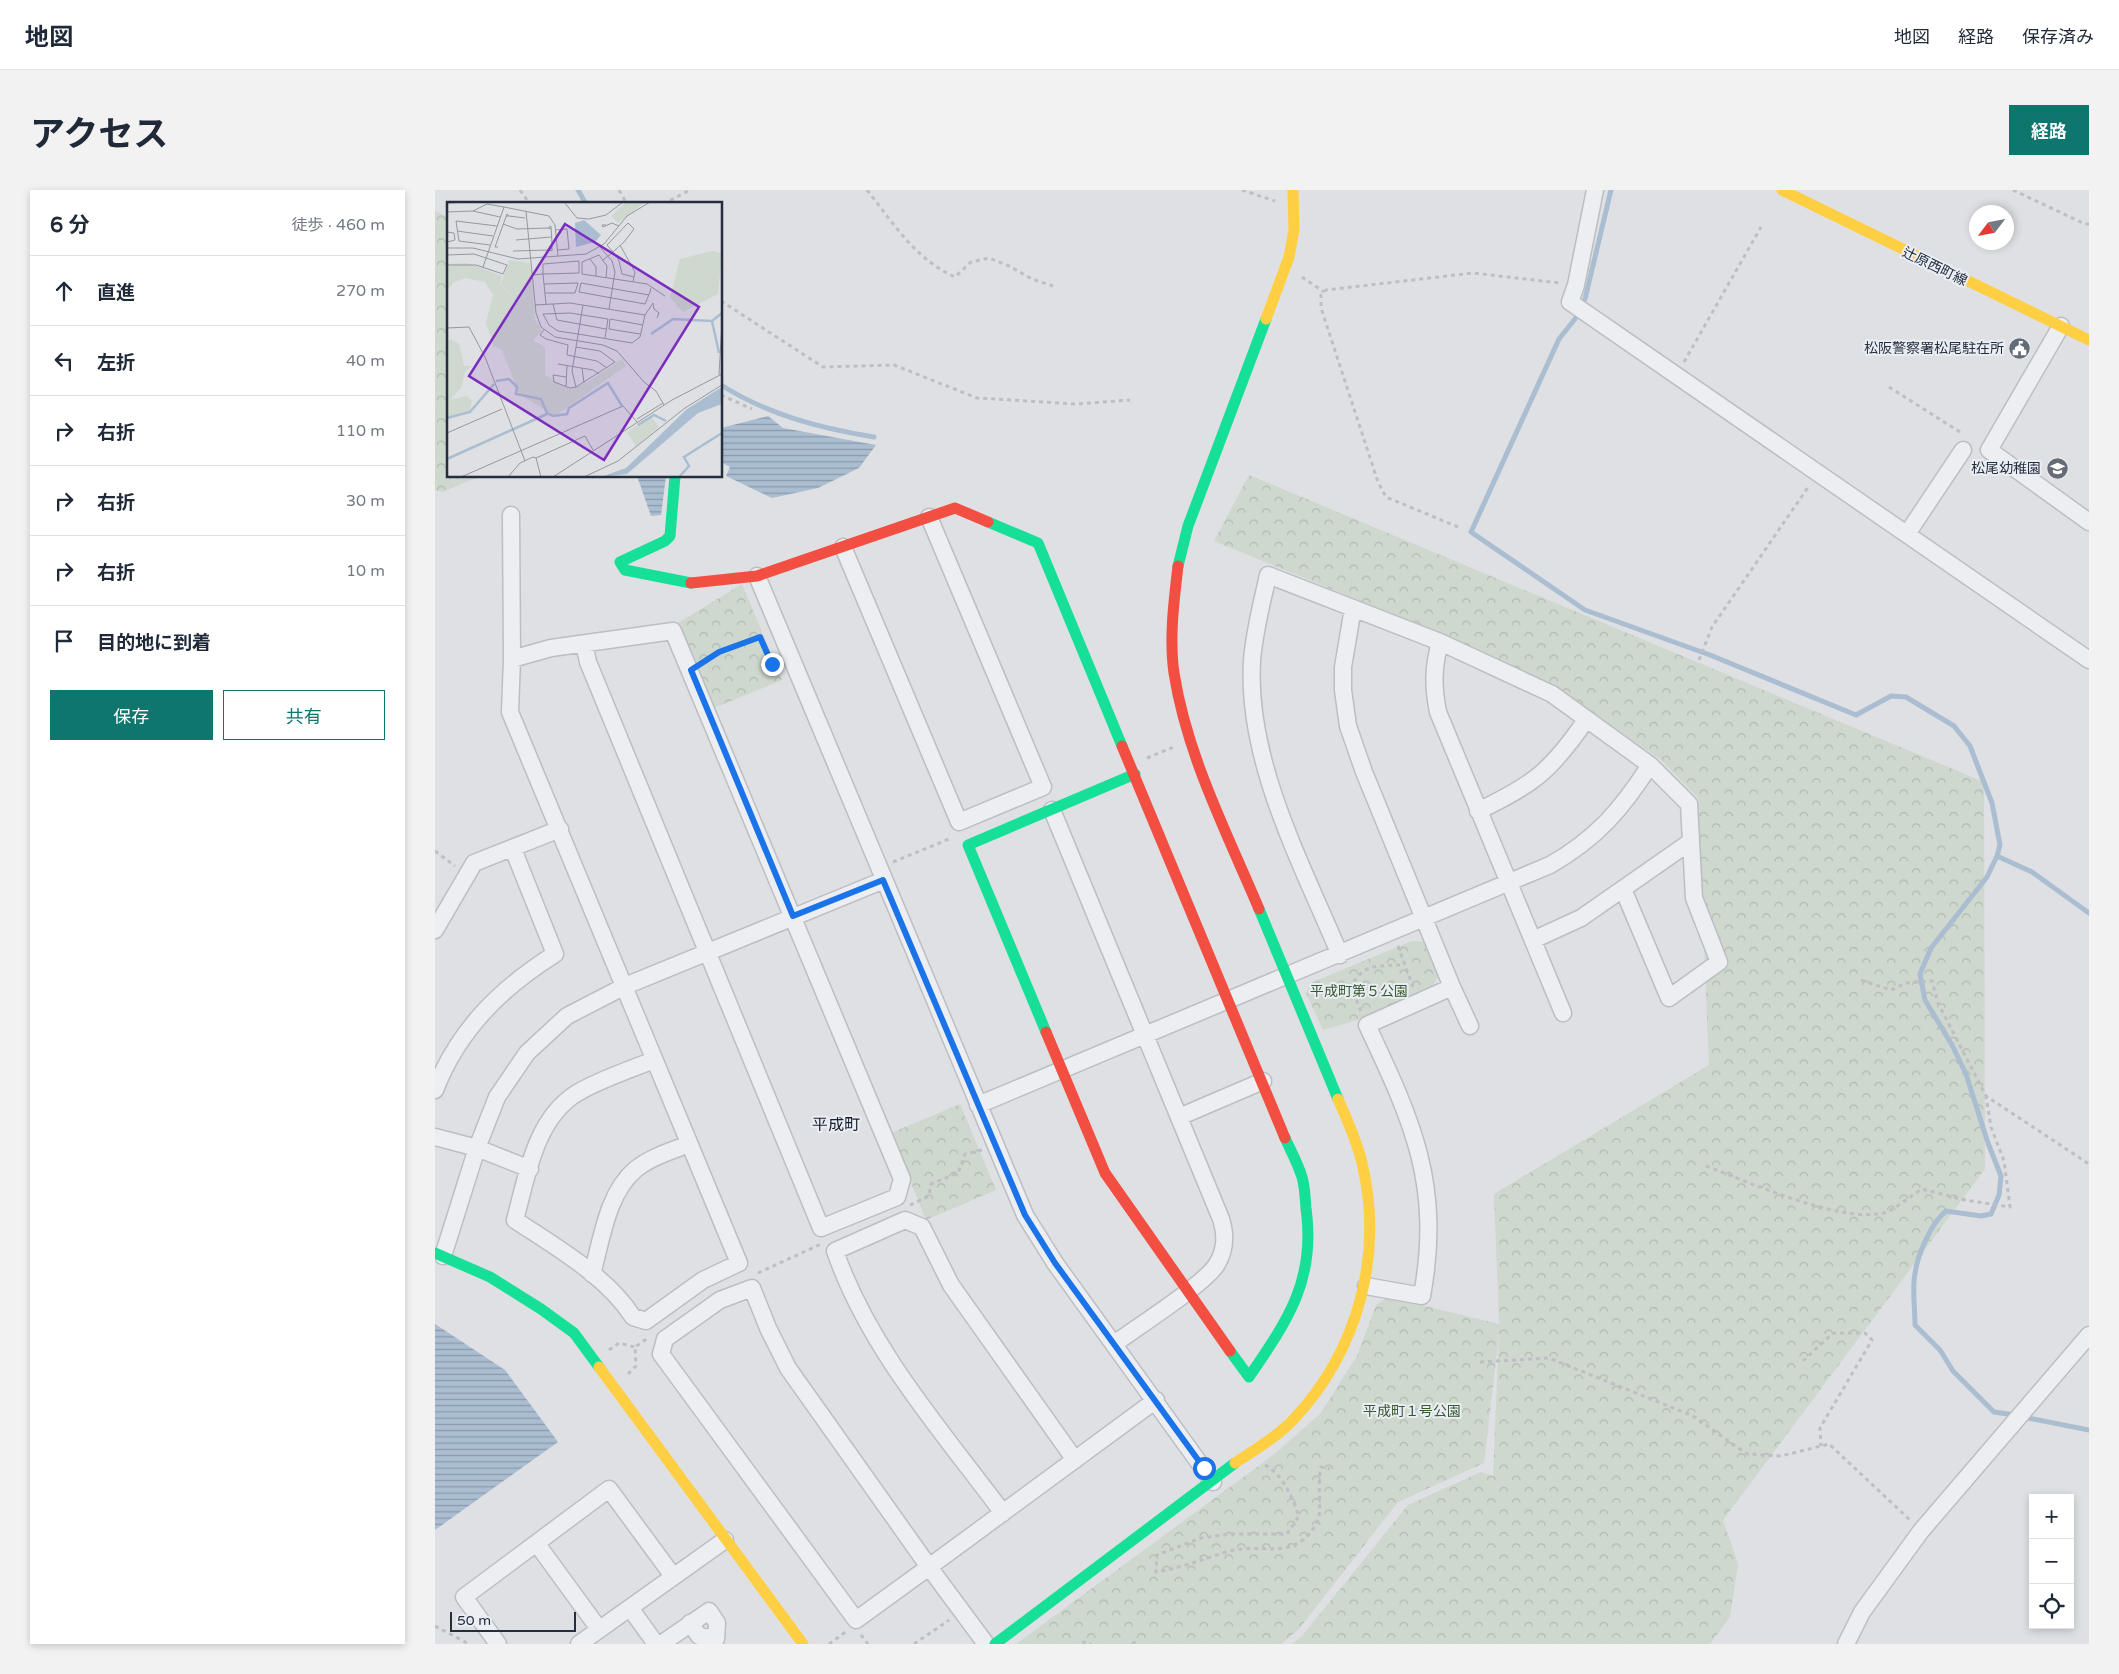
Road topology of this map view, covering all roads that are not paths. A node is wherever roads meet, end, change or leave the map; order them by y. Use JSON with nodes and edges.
{"nodes":[{"id":1,"x":1293,"y":190,"type":"edge"},
{"id":2,"x":1595,"y":190,"type":"edge"},
{"id":3,"x":1782,"y":190,"type":"edge"},
{"id":4,"x":2061,"y":326,"type":"junction"},
{"id":5,"x":2089,"y":340,"type":"edge"},
{"id":6,"x":1964,"y":442,"type":"road end"},
{"id":7,"x":675,"y":478,"type":"edge"},
{"id":8,"x":511,"y":515,"type":"dead end"},
{"id":9,"x":929,"y":517,"type":"junction"},
{"id":10,"x":2089,"y":522,"type":"edge"},
{"id":11,"x":1907,"y":534,"type":"junction"},
{"id":12,"x":843,"y":547,"type":"junction"},
{"id":13,"x":757,"y":576,"type":"junction"},
{"id":14,"x":1353,"y":608,"type":"junction"},
{"id":15,"x":1440,"y":642,"type":"junction"},
{"id":16,"x":584,"y":644,"type":"junction"},
{"id":17,"x":512,"y":659,"type":"junction"},
{"id":18,"x":2089,"y":660,"type":"edge"},
{"id":19,"x":1586,"y":720,"type":"junction"},
{"id":20,"x":1650,"y":765,"type":"junction"},
{"id":21,"x":1135,"y":774,"type":"junction"},
{"id":22,"x":1052,"y":810,"type":"junction"},
{"id":23,"x":1478,"y":811,"type":"junction"},
{"id":24,"x":560,"y":828,"type":"junction"},
{"id":25,"x":1690,"y":842,"type":"junction"},
{"id":26,"x":513,"y":849,"type":"junction"},
{"id":27,"x":883,"y":880,"type":"junction"},
{"id":28,"x":1509,"y":884,"type":"junction"},
{"id":29,"x":1623,"y":888,"type":"junction"},
{"id":30,"x":793,"y":916,"type":"junction"},
{"id":31,"x":1425,"y":919,"type":"junction"},
{"id":32,"x":435,"y":930,"type":"edge"},
{"id":33,"x":1533,"y":940,"type":"junction"},
{"id":34,"x":709,"y":951,"type":"junction"},
{"id":35,"x":1340,"y":955,"type":"junction"},
{"id":36,"x":1287,"y":978,"type":"junction"},
{"id":37,"x":625,"y":986,"type":"junction"},
{"id":38,"x":1452,"y":987,"type":"junction"},
{"id":39,"x":1230,"y":999,"type":"junction"},
{"id":40,"x":1563,"y":1013,"type":"dead end"},
{"id":41,"x":1470,"y":1026,"type":"dead end"},
{"id":42,"x":1144,"y":1035,"type":"junction"},
{"id":43,"x":654,"y":1060,"type":"junction"},
{"id":44,"x":1061,"y":1069,"type":"junction"},
{"id":45,"x":1263,"y":1081,"type":"junction"},
{"id":46,"x":435,"y":1090,"type":"edge"},
{"id":47,"x":978,"y":1105,"type":"junction"},
{"id":48,"x":1179,"y":1117,"type":"junction"},
{"id":49,"x":435,"y":1137,"type":"edge"},
{"id":50,"x":689,"y":1144,"type":"junction"},
{"id":51,"x":477,"y":1148,"type":"junction"},
{"id":52,"x":530,"y":1169,"type":"junction"},
{"id":53,"x":439,"y":1254,"type":"edge"},
{"id":54,"x":592,"y":1274,"type":"junction"},
{"id":55,"x":1366,"y":1286,"type":"junction"},
{"id":56,"x":1187,"y":1290,"type":"junction"},
{"id":57,"x":2089,"y":1335,"type":"edge"},
{"id":58,"x":1114,"y":1344,"type":"junction"},
{"id":59,"x":1156,"y":1400,"type":"junction"},
{"id":60,"x":1075,"y":1460,"type":"junction"},
{"id":61,"x":1213,"y":1482,"type":"junction"},
{"id":62,"x":1003,"y":1513,"type":"junction"},
{"id":63,"x":725,"y":1540,"type":"junction"},
{"id":64,"x":537,"y":1544,"type":"junction"},
{"id":65,"x":929,"y":1567,"type":"junction"},
{"id":66,"x":673,"y":1576,"type":"junction"},
{"id":67,"x":629,"y":1608,"type":"junction"},
{"id":68,"x":690,"y":1623,"type":"junction"},
{"id":69,"x":599,"y":1629,"type":"junction"},
{"id":70,"x":717,"y":1642,"type":"edge"},
{"id":71,"x":498,"y":1644,"type":"edge"},
{"id":72,"x":579,"y":1644,"type":"edge"},
{"id":73,"x":655,"y":1644,"type":"edge"},
{"id":74,"x":661,"y":1644,"type":"edge"},
{"id":75,"x":803,"y":1644,"type":"edge"},
{"id":76,"x":986,"y":1644,"type":"edge"},
{"id":77,"x":995,"y":1644,"type":"edge"},
{"id":78,"x":1847,"y":1644,"type":"edge"}],
"edges":[{"from":1,"to":36,"type":"street"},
{"from":2,"to":11,"type":"street"},
{"from":3,"to":4,"type":"street","name":"辻原西町線"},
{"from":4,"to":5,"type":"street","name":"辻原西町線"},
{"from":4,"to":10,"type":"street"},
{"from":6,"to":11,"type":"street"},
{"from":7,"to":13,"type":"street"},
{"from":8,"to":17,"type":"street"},
{"from":9,"to":12,"type":"street"},
{"from":9,"to":12,"type":"street"},
{"from":9,"to":21,"type":"street"},
{"from":11,"to":18,"type":"street"},
{"from":12,"to":13,"type":"street"},
{"from":13,"to":27,"type":"street"},
{"from":14,"to":15,"type":"street"},
{"from":14,"to":31,"type":"street"},
{"from":14,"to":35,"type":"street"},
{"from":15,"to":19,"type":"street"},
{"from":15,"to":23,"type":"street"},
{"from":16,"to":17,"type":"street"},
{"from":16,"to":30,"type":"street"},
{"from":16,"to":34,"type":"street"},
{"from":17,"to":24,"type":"street"},
{"from":19,"to":20,"type":"street"},
{"from":19,"to":23,"type":"street"},
{"from":20,"to":25,"type":"street"},
{"from":20,"to":28,"type":"street"},
{"from":21,"to":22,"type":"street"},
{"from":21,"to":39,"type":"street"},
{"from":22,"to":42,"type":"street"},
{"from":22,"to":44,"type":"street"},
{"from":23,"to":28,"type":"street"},
{"from":24,"to":26,"type":"street"},
{"from":24,"to":37,"type":"street"},
{"from":25,"to":29,"type":"street"},
{"from":25,"to":29,"type":"street"},
{"from":26,"to":32,"type":"street"},
{"from":26,"to":46,"type":"street"},
{"from":27,"to":30,"type":"street"},
{"from":27,"to":47,"type":"street"},
{"from":28,"to":31,"type":"street"},
{"from":28,"to":33,"type":"street"},
{"from":29,"to":33,"type":"street"},
{"from":30,"to":34,"type":"street"},
{"from":30,"to":34,"type":"street"},
{"from":31,"to":35,"type":"street"},
{"from":31,"to":38,"type":"street"},
{"from":33,"to":40,"type":"street"},
{"from":34,"to":37,"type":"street"},
{"from":35,"to":36,"type":"street"},
{"from":36,"to":39,"type":"street"},
{"from":36,"to":55,"type":"street"},
{"from":37,"to":43,"type":"street"},
{"from":37,"to":51,"type":"street"},
{"from":38,"to":41,"type":"street"},
{"from":38,"to":55,"type":"street"},
{"from":39,"to":42,"type":"street"},
{"from":39,"to":45,"type":"street"},
{"from":42,"to":44,"type":"street"},
{"from":42,"to":48,"type":"street"},
{"from":43,"to":50,"type":"street"},
{"from":43,"to":52,"type":"street"},
{"from":44,"to":47,"type":"street"},
{"from":44,"to":56,"type":"street"},
{"from":45,"to":48,"type":"street"},
{"from":45,"to":56,"type":"street"},
{"from":47,"to":58,"type":"street"},
{"from":48,"to":56,"type":"street"},
{"from":49,"to":51,"type":"street"},
{"from":50,"to":54,"type":"street"},
{"from":50,"to":54,"type":"street"},
{"from":51,"to":52,"type":"street"},
{"from":51,"to":53,"type":"street"},
{"from":52,"to":54,"type":"street"},
{"from":53,"to":63,"type":"street"},
{"from":55,"to":61,"type":"street"},
{"from":56,"to":58,"type":"street"},
{"from":57,"to":78,"type":"street"},
{"from":58,"to":59,"type":"street"},
{"from":59,"to":60,"type":"street"},
{"from":59,"to":61,"type":"street"},
{"from":60,"to":62,"type":"street"},
{"from":60,"to":62,"type":"street"},
{"from":61,"to":77,"type":"street"},
{"from":62,"to":65,"type":"street"},
{"from":63,"to":66,"type":"street"},
{"from":63,"to":75,"type":"street"},
{"from":64,"to":66,"type":"street"},
{"from":64,"to":69,"type":"street"},
{"from":64,"to":71,"type":"street"},
{"from":65,"to":65,"type":"street"},
{"from":65,"to":76,"type":"street"},
{"from":66,"to":67,"type":"street"},
{"from":67,"to":69,"type":"street"},
{"from":67,"to":73,"type":"street"},
{"from":68,"to":70,"type":"street"},
{"from":68,"to":70,"type":"street"},
{"from":68,"to":74,"type":"street"},
{"from":69,"to":72,"type":"street"}]}
